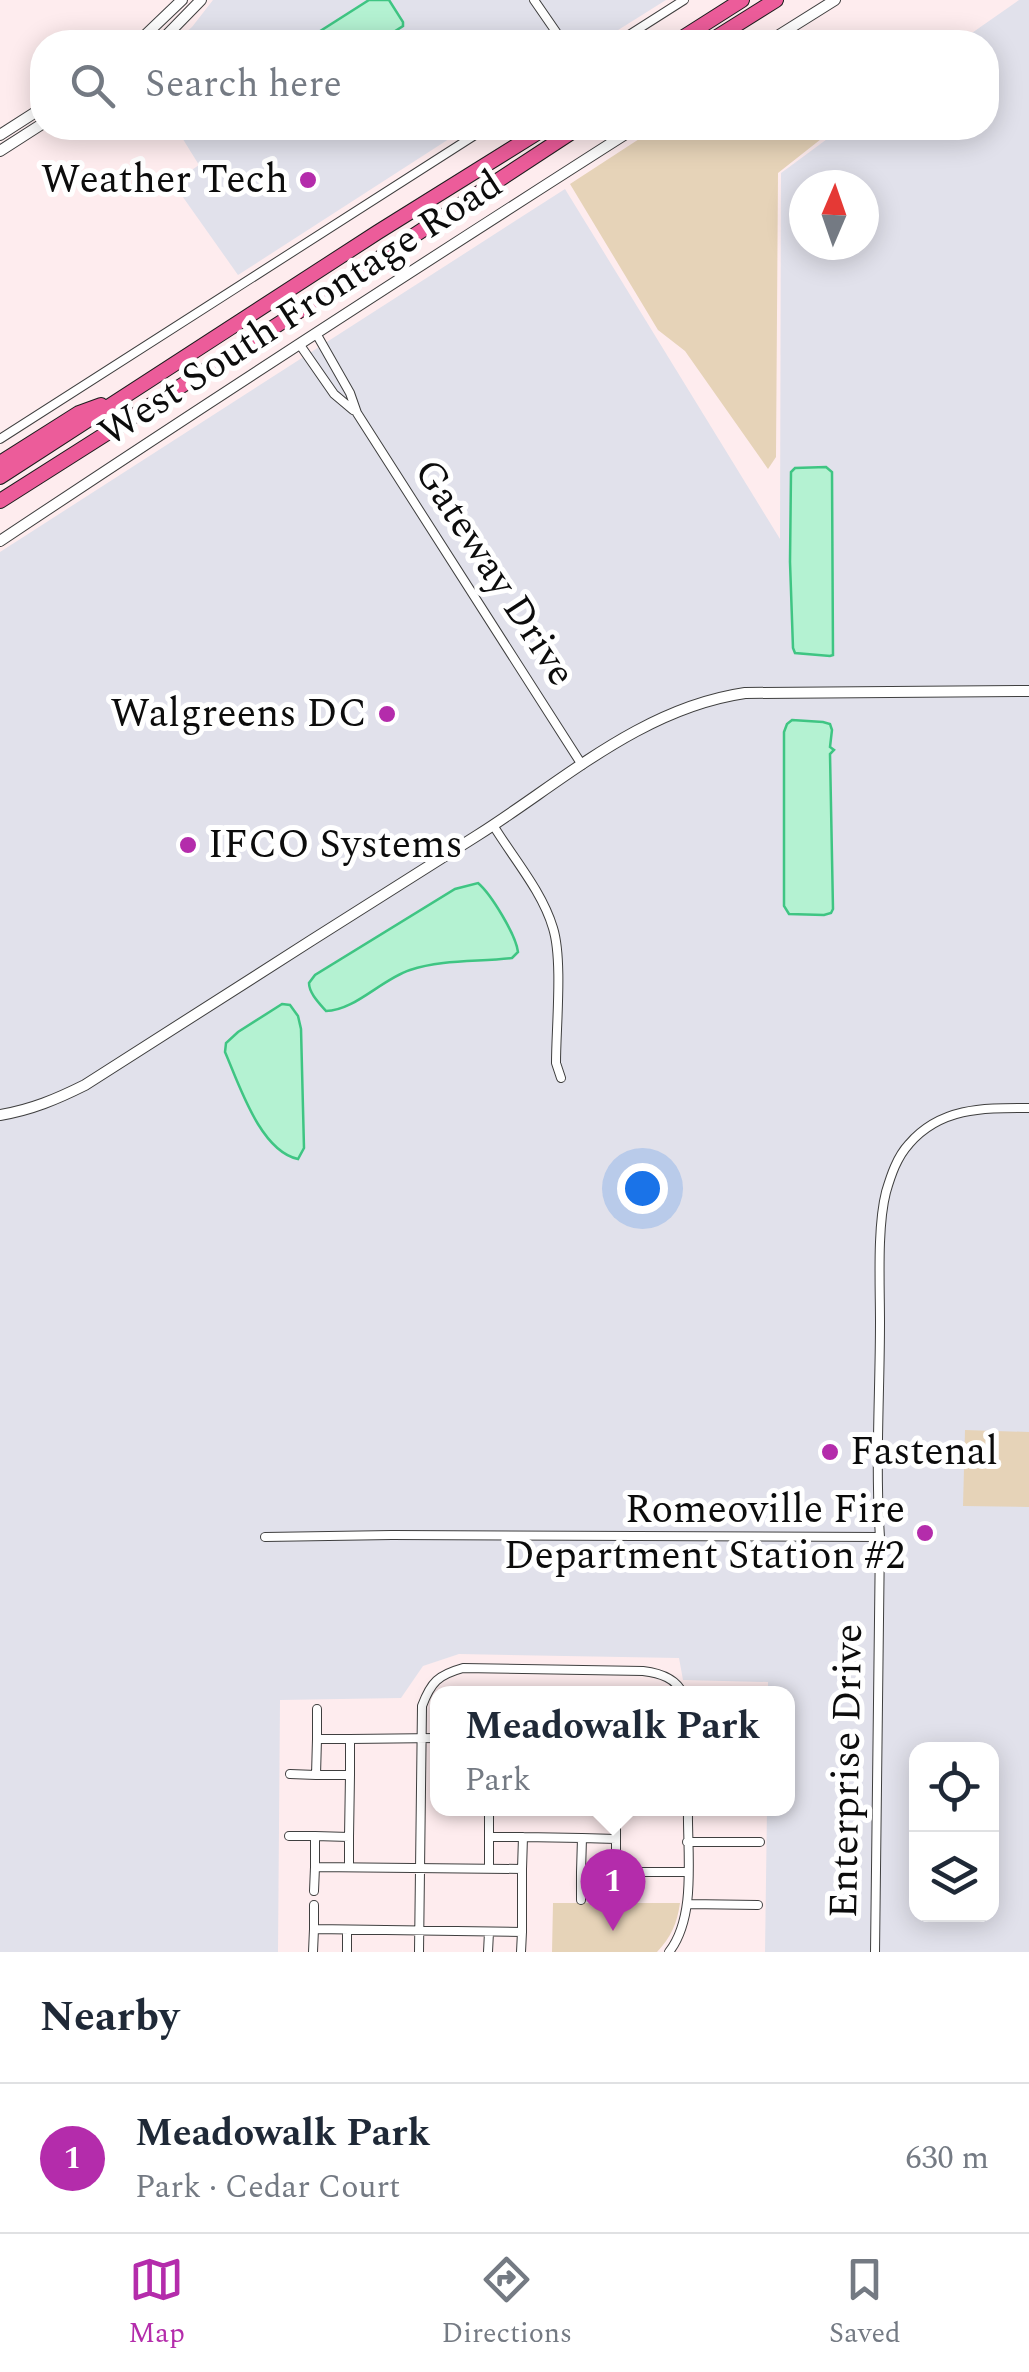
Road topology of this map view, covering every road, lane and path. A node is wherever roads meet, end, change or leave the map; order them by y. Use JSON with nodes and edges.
{"nodes":[{"id":1,"x":182,"y":0,"type":"edge"},
{"id":2,"x":202,"y":0,"type":"edge"},
{"id":3,"x":534,"y":0,"type":"edge"},
{"id":4,"x":684,"y":0,"type":"edge"},
{"id":5,"x":742,"y":0,"type":"edge"},
{"id":6,"x":776,"y":0,"type":"edge"},
{"id":7,"x":835,"y":0,"type":"edge"},
{"id":8,"x":151,"y":30,"type":"edge"},
{"id":9,"x":172,"y":30,"type":"edge"},
{"id":10,"x":555,"y":30,"type":"edge"},
{"id":11,"x":637,"y":30,"type":"edge"},
{"id":12,"x":695,"y":30,"type":"edge"},
{"id":13,"x":728,"y":30,"type":"edge"},
{"id":14,"x":787,"y":30,"type":"edge"},
{"id":15,"x":30,"y":116,"type":"edge"},
{"id":16,"x":30,"y":132,"type":"edge"},
{"id":17,"x":0,"y":135,"type":"edge"},
{"id":18,"x":467,"y":140,"type":"edge"},
{"id":19,"x":526,"y":140,"type":"edge"},
{"id":20,"x":560,"y":140,"type":"edge"},
{"id":21,"x":615,"y":140,"type":"edge"},
{"id":22,"x":0,"y":151,"type":"edge"},
{"id":23,"x":316,"y":334,"type":"junction"},
{"id":24,"x":300,"y":344,"type":"junction"},
{"id":25,"x":121,"y":399,"type":"junction"},
{"id":26,"x":357,"y":412,"type":"junction"},
{"id":27,"x":0,"y":440,"type":"edge"},
{"id":28,"x":0,"y":463,"type":"edge"},
{"id":29,"x":0,"y":477,"type":"edge"},
{"id":30,"x":0,"y":501,"type":"edge"},
{"id":31,"x":0,"y":541,"type":"edge"},
{"id":32,"x":1029,"y":691,"type":"edge"},
{"id":33,"x":582,"y":765,"type":"junction"},
{"id":34,"x":493,"y":826,"type":"junction"},
{"id":35,"x":560,"y":1078,"type":"dead end"},
{"id":36,"x":1029,"y":1108,"type":"edge"},
{"id":37,"x":0,"y":1115,"type":"edge"},
{"id":38,"x":265,"y":1537,"type":"dead end"},
{"id":39,"x":880,"y":1537,"type":"junction"},
{"id":40,"x":432,"y":1686,"type":"edge"},
{"id":41,"x":679,"y":1686,"type":"edge"},
{"id":42,"x":430,"y":1688,"type":"edge"},
{"id":43,"x":317,"y":1709,"type":"dead end"},
{"id":44,"x":421,"y":1738,"type":"junction"},
{"id":45,"x":430,"y":1738,"type":"edge"},
{"id":46,"x":316,"y":1739,"type":"junction"},
{"id":47,"x":350,"y":1739,"type":"junction"},
{"id":48,"x":290,"y":1774,"type":"dead end"},
{"id":49,"x":316,"y":1775,"type":"junction"},
{"id":50,"x":350,"y":1775,"type":"junction"},
{"id":51,"x":489,"y":1816,"type":"edge"},
{"id":52,"x":616,"y":1816,"type":"edge"},
{"id":53,"x":688,"y":1816,"type":"edge"},
{"id":54,"x":289,"y":1836,"type":"dead end"},
{"id":55,"x":315,"y":1836,"type":"junction"},
{"id":56,"x":489,"y":1836,"type":"junction"},
{"id":57,"x":349,"y":1837,"type":"junction"},
{"id":58,"x":523,"y":1837,"type":"junction"},
{"id":59,"x":582,"y":1838,"type":"junction"},
{"id":60,"x":616,"y":1839,"type":"junction"},
{"id":61,"x":687,"y":1842,"type":"junction"},
{"id":62,"x":760,"y":1842,"type":"dead end"},
{"id":63,"x":315,"y":1867,"type":"junction"},
{"id":64,"x":348,"y":1868,"type":"junction"},
{"id":65,"x":419,"y":1868,"type":"junction"},
{"id":66,"x":489,"y":1868,"type":"junction"},
{"id":67,"x":522,"y":1869,"type":"junction"},
{"id":68,"x":581,"y":1872,"type":"junction"},
{"id":69,"x":616,"y":1872,"type":"junction"},
{"id":70,"x":687,"y":1872,"type":"junction"},
{"id":71,"x":314,"y":1891,"type":"dead end"},
{"id":72,"x":581,"y":1900,"type":"dead end"},
{"id":73,"x":688,"y":1904,"type":"junction"},
{"id":74,"x":314,"y":1905,"type":"dead end"},
{"id":75,"x":758,"y":1905,"type":"dead end"},
{"id":76,"x":314,"y":1930,"type":"junction"},
{"id":77,"x":347,"y":1930,"type":"junction"},
{"id":78,"x":419,"y":1930,"type":"junction"},
{"id":79,"x":488,"y":1932,"type":"junction"},
{"id":80,"x":522,"y":1932,"type":"junction"},
{"id":81,"x":314,"y":1952,"type":"edge"},
{"id":82,"x":347,"y":1952,"type":"edge"},
{"id":83,"x":419,"y":1952,"type":"edge"},
{"id":84,"x":488,"y":1952,"type":"edge"},
{"id":85,"x":521,"y":1952,"type":"edge"},
{"id":86,"x":669,"y":1952,"type":"edge"},
{"id":87,"x":875,"y":1952,"type":"edge"}],
"edges":[{"from":1,"to":8,"type":"street"},
{"from":2,"to":9,"type":"street"},
{"from":3,"to":10,"type":"street"},
{"from":4,"to":11,"type":"street"},
{"from":5,"to":12,"type":"highway"},
{"from":6,"to":13,"type":"highway"},
{"from":7,"to":14,"type":"street"},
{"from":15,"to":17,"type":"street"},
{"from":16,"to":22,"type":"street"},
{"from":18,"to":27,"type":"street"},
{"from":19,"to":25,"type":"highway"},
{"from":20,"to":30,"type":"highway"},
{"from":21,"to":23,"type":"street","name":"West South Frontage Road"},
{"from":23,"to":24,"type":"street","name":"West South Frontage Road"},
{"from":23,"to":26,"type":"street","name":"Gateway Drive"},
{"from":24,"to":26,"type":"street","name":"Gateway Drive"},
{"from":24,"to":31,"type":"street","name":"West South Frontage Road"},
{"from":25,"to":28,"type":"highway"},
{"from":25,"to":29,"type":"highway"},
{"from":26,"to":33,"type":"street","name":"Gateway Drive"},
{"from":32,"to":33,"type":"street"},
{"from":33,"to":34,"type":"street"},
{"from":34,"to":35,"type":"street"},
{"from":34,"to":37,"type":"street"},
{"from":36,"to":39,"type":"street","name":"Enterprise Drive"},
{"from":38,"to":39,"type":"street"},
{"from":39,"to":87,"type":"street","name":"Enterprise Drive"},
{"from":40,"to":41,"type":"street"},
{"from":42,"to":44,"type":"street"},
{"from":43,"to":46,"type":"street"},
{"from":44,"to":45,"type":"street"},
{"from":44,"to":47,"type":"street"},
{"from":44,"to":65,"type":"street"},
{"from":46,"to":47,"type":"street"},
{"from":46,"to":49,"type":"street"},
{"from":47,"to":50,"type":"street"},
{"from":48,"to":49,"type":"street"},
{"from":49,"to":50,"type":"street"},
{"from":50,"to":57,"type":"street"},
{"from":51,"to":56,"type":"street"},
{"from":52,"to":60,"type":"street"},
{"from":53,"to":61,"type":"street"},
{"from":54,"to":55,"type":"street"},
{"from":55,"to":57,"type":"street"},
{"from":55,"to":63,"type":"street"},
{"from":56,"to":58,"type":"street"},
{"from":56,"to":66,"type":"street"},
{"from":57,"to":64,"type":"street"},
{"from":58,"to":59,"type":"street"},
{"from":58,"to":67,"type":"street"},
{"from":59,"to":60,"type":"street"},
{"from":59,"to":68,"type":"street"},
{"from":60,"to":69,"type":"street"},
{"from":61,"to":62,"type":"street"},
{"from":61,"to":70,"type":"street"},
{"from":63,"to":64,"type":"street"},
{"from":63,"to":71,"type":"street"},
{"from":64,"to":65,"type":"street"},
{"from":65,"to":66,"type":"street"},
{"from":65,"to":78,"type":"street"},
{"from":66,"to":67,"type":"street"},
{"from":67,"to":80,"type":"street"},
{"from":68,"to":69,"type":"street"},
{"from":68,"to":72,"type":"street"},
{"from":69,"to":70,"type":"street"},
{"from":70,"to":73,"type":"street"},
{"from":73,"to":75,"type":"street"},
{"from":73,"to":86,"type":"street"},
{"from":74,"to":76,"type":"street"},
{"from":76,"to":77,"type":"street"},
{"from":76,"to":81,"type":"street"},
{"from":77,"to":78,"type":"street"},
{"from":77,"to":82,"type":"street"},
{"from":78,"to":79,"type":"street"},
{"from":78,"to":83,"type":"street"},
{"from":79,"to":80,"type":"street"},
{"from":79,"to":84,"type":"street"},
{"from":80,"to":85,"type":"street"}]}
